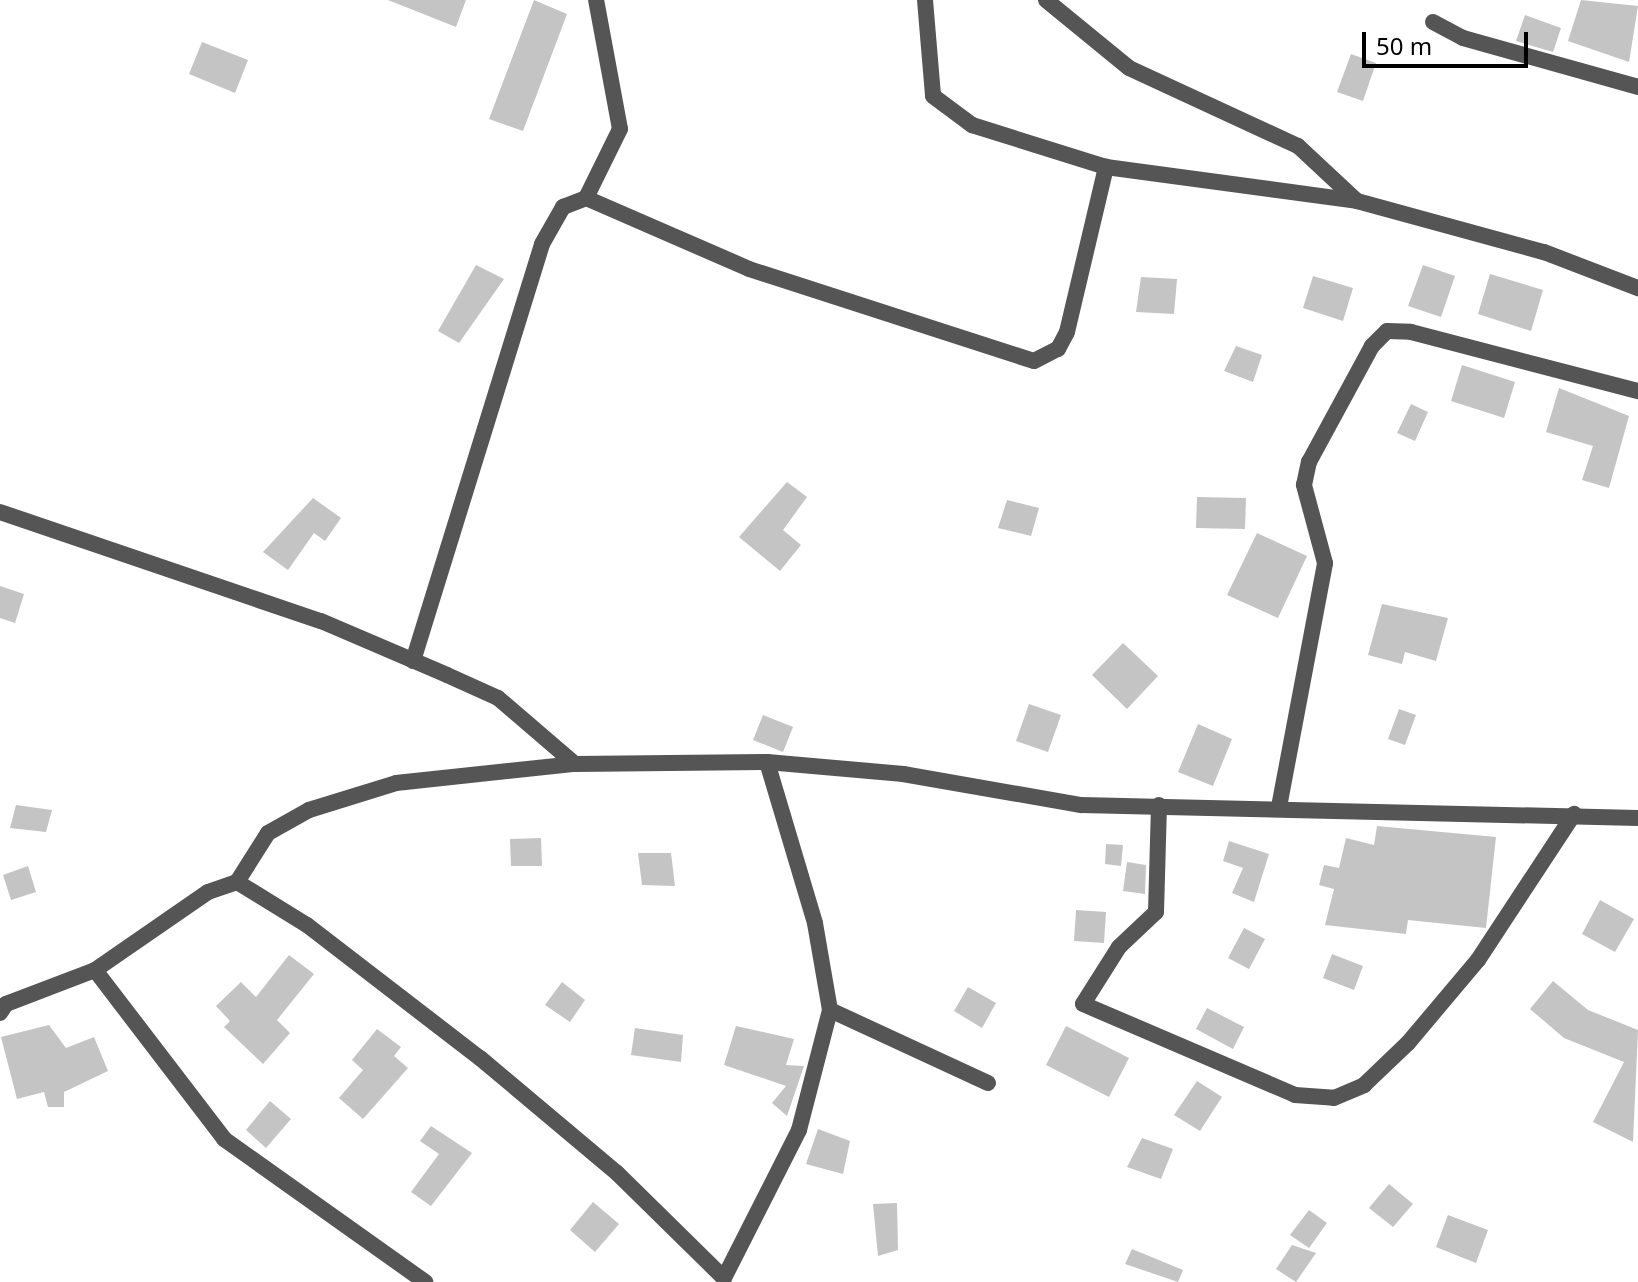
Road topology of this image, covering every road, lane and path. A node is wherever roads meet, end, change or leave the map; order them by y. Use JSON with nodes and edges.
{"nodes":[{"id":1,"x":596,"y":0,"type":"edge"},
{"id":2,"x":925,"y":0,"type":"edge"},
{"id":3,"x":1046,"y":0,"type":"edge"},
{"id":4,"x":1433,"y":22,"type":"dead end"},
{"id":5,"x":1638,"y":87,"type":"edge"},
{"id":6,"x":1106,"y":167,"type":"junction"},
{"id":7,"x":586,"y":198,"type":"junction"},
{"id":8,"x":1357,"y":201,"type":"junction"},
{"id":9,"x":1638,"y":288,"type":"edge"},
{"id":10,"x":1638,"y":391,"type":"edge"},
{"id":11,"x":0,"y":512,"type":"edge"},
{"id":12,"x":413,"y":661,"type":"junction"},
{"id":13,"x":767,"y":762,"type":"junction"},
{"id":14,"x":575,"y":764,"type":"junction"},
{"id":15,"x":1159,"y":805,"type":"junction"},
{"id":16,"x":1279,"y":807,"type":"junction"},
{"id":17,"x":1574,"y":814,"type":"junction"},
{"id":18,"x":1638,"y":818,"type":"edge"},
{"id":19,"x":237,"y":882,"type":"junction"},
{"id":20,"x":95,"y":970,"type":"junction"},
{"id":21,"x":830,"y":1010,"type":"junction"},
{"id":22,"x":0,"y":1013,"type":"edge"},
{"id":23,"x":988,"y":1083,"type":"dead end"},
{"id":24,"x":723,"y":1280,"type":"edge"},
{"id":25,"x":425,"y":1282,"type":"edge"}],
"edges":[{"from":1,"to":7,"type":"street"},
{"from":2,"to":6,"type":"street"},
{"from":3,"to":8,"type":"street"},
{"from":4,"to":5,"type":"street"},
{"from":6,"to":7,"type":"street"},
{"from":6,"to":8,"type":"street"},
{"from":7,"to":12,"type":"street"},
{"from":8,"to":9,"type":"street"},
{"from":10,"to":16,"type":"street"},
{"from":11,"to":12,"type":"street"},
{"from":12,"to":14,"type":"street"},
{"from":13,"to":14,"type":"street"},
{"from":13,"to":15,"type":"street"},
{"from":13,"to":21,"type":"street"},
{"from":14,"to":19,"type":"street"},
{"from":15,"to":16,"type":"street"},
{"from":15,"to":17,"type":"street"},
{"from":16,"to":17,"type":"street"},
{"from":17,"to":18,"type":"street"},
{"from":19,"to":20,"type":"street"},
{"from":19,"to":24,"type":"street"},
{"from":20,"to":22,"type":"street"},
{"from":20,"to":25,"type":"street"},
{"from":21,"to":23,"type":"street"},
{"from":21,"to":24,"type":"street"}]}
